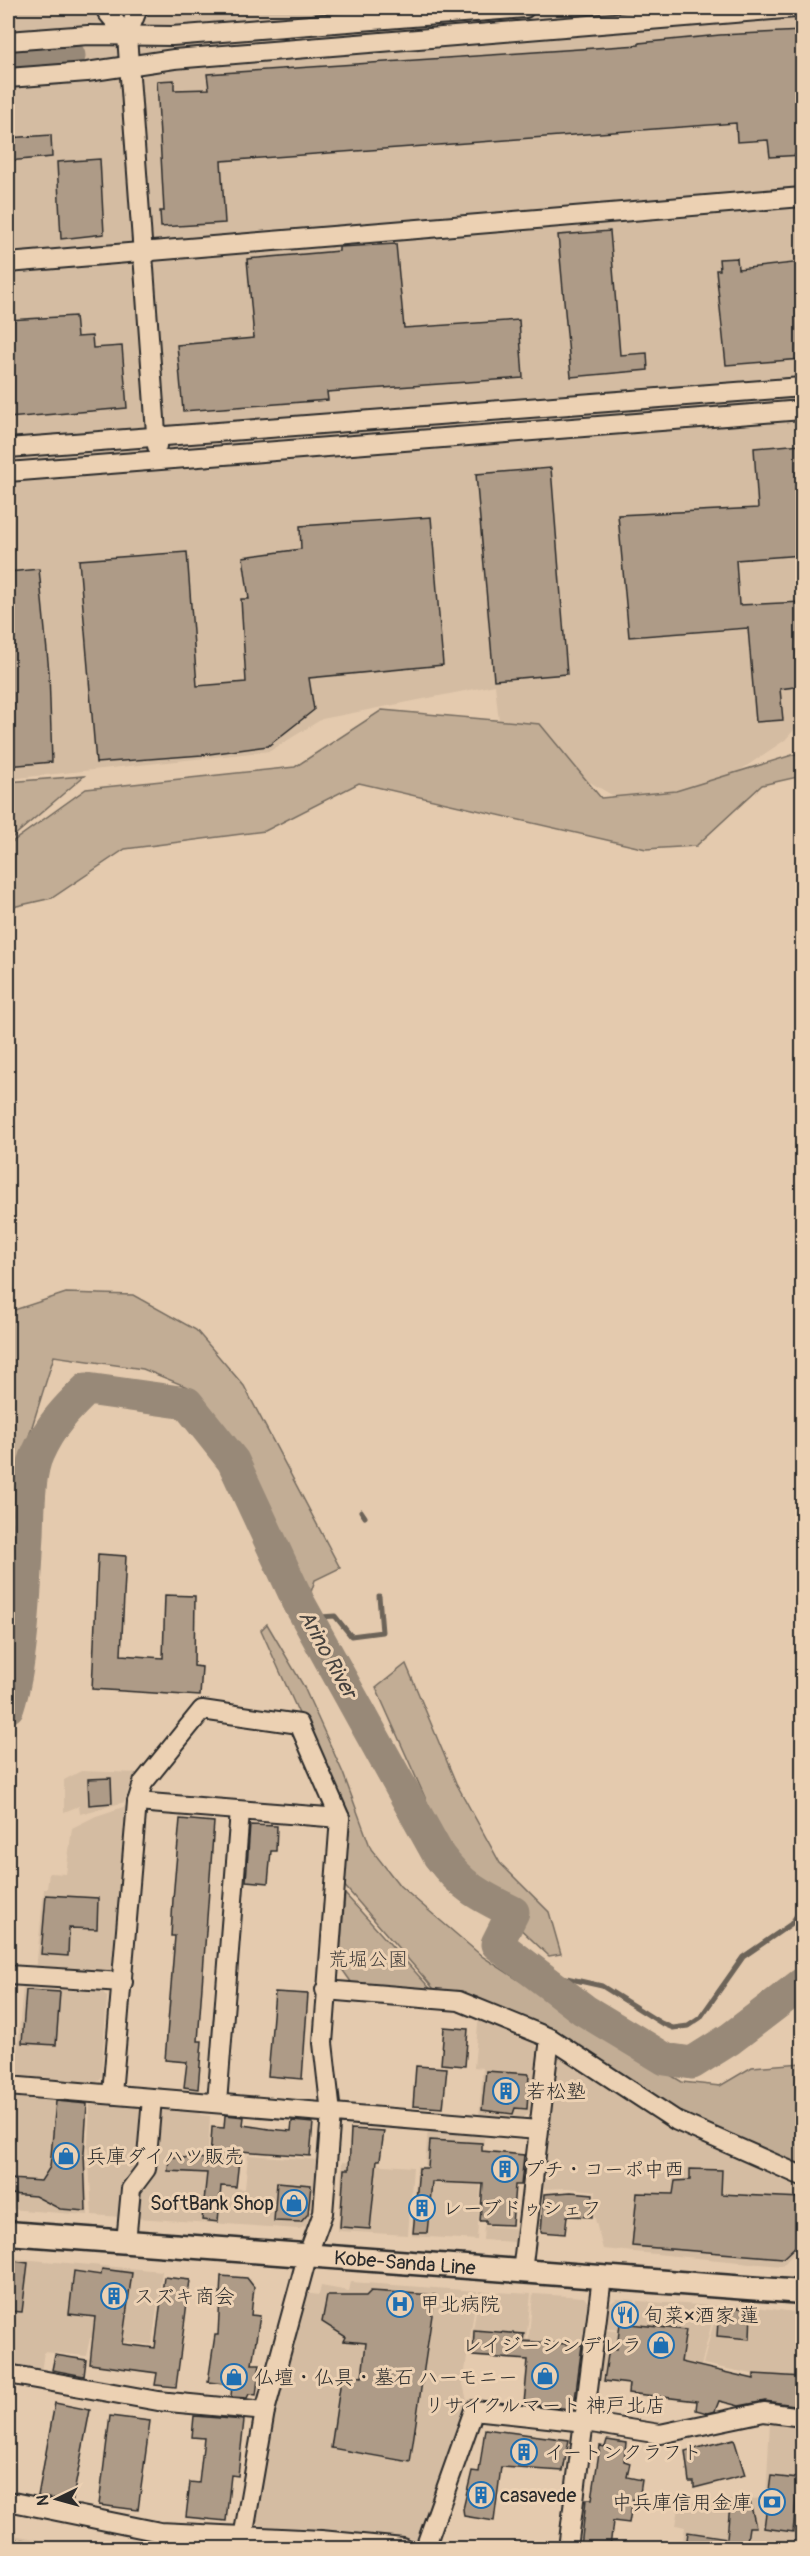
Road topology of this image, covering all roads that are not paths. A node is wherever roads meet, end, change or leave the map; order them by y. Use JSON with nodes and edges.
{"nodes":[{"id":1,"x":106,"y":8,"type":"edge"},
{"id":2,"x":138,"y":8,"type":"edge"},
{"id":3,"x":525,"y":8,"type":"edge"},
{"id":4,"x":796,"y":8,"type":"edge"},
{"id":5,"x":591,"y":16,"type":"edge"},
{"id":6,"x":368,"y":19,"type":"junction"},
{"id":7,"x":127,"y":36,"type":"junction"},
{"id":8,"x":8,"y":41,"type":"edge"},
{"id":9,"x":369,"y":42,"type":"junction"},
{"id":10,"x":128,"y":66,"type":"junction"},
{"id":11,"x":8,"y":78,"type":"edge"},
{"id":12,"x":802,"y":197,"type":"edge"},
{"id":13,"x":142,"y":252,"type":"junction"},
{"id":14,"x":8,"y":263,"type":"edge"},
{"id":15,"x":802,"y":387,"type":"edge"},
{"id":16,"x":802,"y":410,"type":"edge"},
{"id":17,"x":156,"y":436,"type":"junction"},
{"id":18,"x":8,"y":448,"type":"edge"},
{"id":19,"x":158,"y":460,"type":"junction"},
{"id":20,"x":8,"y":472,"type":"edge"},
{"id":21,"x":137,"y":1802,"type":"junction"},
{"id":22,"x":240,"y":1811,"type":"junction"},
{"id":23,"x":340,"y":1818,"type":"junction"},
{"id":24,"x":8,"y":1975,"type":"edge"},
{"id":25,"x":123,"y":1982,"type":"junction"},
{"id":26,"x":325,"y":1990,"type":"junction"},
{"id":27,"x":550,"y":2038,"type":"junction"},
{"id":28,"x":8,"y":2086,"type":"edge"},
{"id":29,"x":112,"y":2094,"type":"junction"},
{"id":30,"x":152,"y":2097,"type":"junction"},
{"id":31,"x":217,"y":2103,"type":"junction"},
{"id":32,"x":331,"y":2113,"type":"junction"},
{"id":33,"x":538,"y":2130,"type":"junction"},
{"id":34,"x":802,"y":2176,"type":"edge"},
{"id":35,"x":8,"y":2233,"type":"edge"},
{"id":36,"x":126,"y":2242,"type":"junction"},
{"id":37,"x":306,"y":2257,"type":"junction"},
{"id":38,"x":522,"y":2272,"type":"junction"},
{"id":39,"x":602,"y":2277,"type":"junction"},
{"id":40,"x":802,"y":2292,"type":"edge"},
{"id":41,"x":8,"y":2374,"type":"edge"},
{"id":42,"x":265,"y":2411,"type":"junction"},
{"id":43,"x":802,"y":2417,"type":"edge"},
{"id":44,"x":585,"y":2422,"type":"junction"},
{"id":45,"x":8,"y":2501,"type":"edge"},
{"id":46,"x":243,"y":2538,"type":"junction"},
{"id":47,"x":403,"y":2548,"type":"edge"},
{"id":48,"x":425,"y":2548,"type":"edge"},
{"id":49,"x":568,"y":2548,"type":"edge"}],
"edges":[{"from":1,"to":7,"type":"street"},
{"from":2,"to":7,"type":"street"},
{"from":3,"to":6,"type":"street"},
{"from":4,"to":5,"type":"street"},
{"from":5,"to":9,"type":"street"},
{"from":6,"to":7,"type":"street"},
{"from":6,"to":9,"type":"street"},
{"from":7,"to":8,"type":"street"},
{"from":7,"to":10,"type":"street"},
{"from":9,"to":10,"type":"street"},
{"from":10,"to":11,"type":"street"},
{"from":10,"to":13,"type":"street"},
{"from":12,"to":13,"type":"street"},
{"from":13,"to":14,"type":"street"},
{"from":13,"to":17,"type":"street"},
{"from":15,"to":17,"type":"street"},
{"from":16,"to":19,"type":"street"},
{"from":17,"to":18,"type":"street"},
{"from":17,"to":19,"type":"street"},
{"from":19,"to":20,"type":"street"},
{"from":21,"to":22,"type":"street"},
{"from":21,"to":23,"type":"street"},
{"from":21,"to":25,"type":"street"},
{"from":22,"to":23,"type":"street"},
{"from":22,"to":31,"type":"street"},
{"from":23,"to":26,"type":"street"},
{"from":24,"to":25,"type":"street"},
{"from":25,"to":29,"type":"street"},
{"from":26,"to":27,"type":"street"},
{"from":26,"to":32,"type":"street"},
{"from":27,"to":33,"type":"street"},
{"from":27,"to":34,"type":"street"},
{"from":28,"to":29,"type":"street"},
{"from":29,"to":30,"type":"street"},
{"from":30,"to":31,"type":"street"},
{"from":30,"to":36,"type":"street"},
{"from":31,"to":32,"type":"street"},
{"from":32,"to":33,"type":"street"},
{"from":32,"to":37,"type":"street"},
{"from":33,"to":38,"type":"street"},
{"from":35,"to":36,"type":"main road","name":"Kobe-Sanda Line"},
{"from":36,"to":37,"type":"main road","name":"Kobe-Sanda Line"},
{"from":37,"to":38,"type":"main road","name":"Kobe-Sanda Line"},
{"from":37,"to":42,"type":"street"},
{"from":38,"to":39,"type":"main road","name":"Kobe-Sanda Line"},
{"from":39,"to":40,"type":"main road","name":"Kobe-Sanda Line"},
{"from":39,"to":44,"type":"street"},
{"from":41,"to":42,"type":"street"},
{"from":42,"to":46,"type":"street"},
{"from":43,"to":44,"type":"street"},
{"from":44,"to":48,"type":"street"},
{"from":44,"to":49,"type":"street"},
{"from":45,"to":46,"type":"street"},
{"from":46,"to":47,"type":"street"}]}
